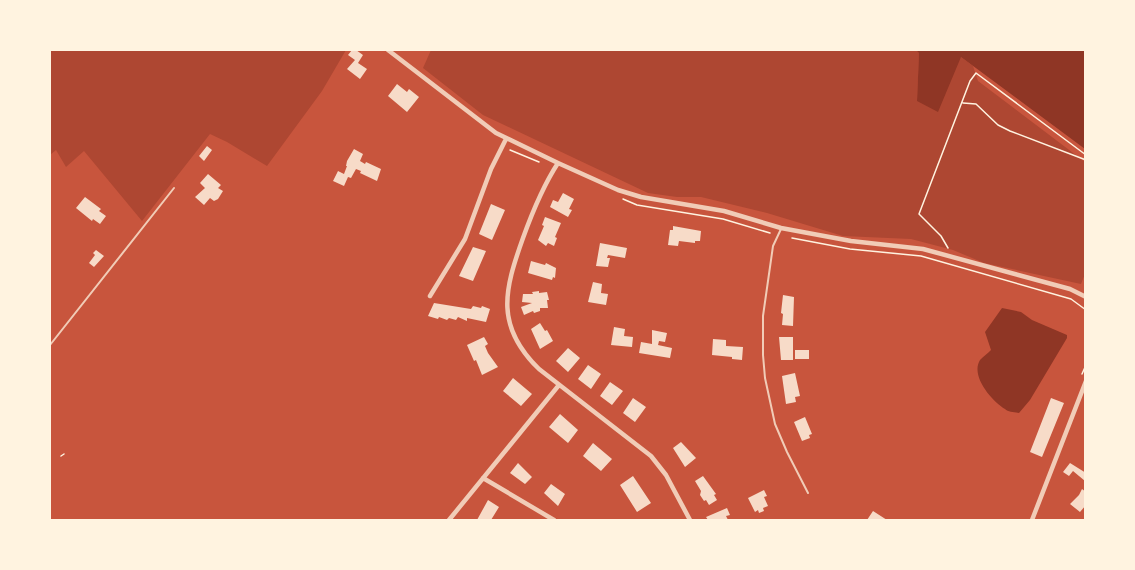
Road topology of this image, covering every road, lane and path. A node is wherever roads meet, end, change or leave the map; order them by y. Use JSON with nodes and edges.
{"nodes":[{"id":1,"x":388,"y":50,"type":"edge"},
{"id":2,"x":962,"y":103,"type":"junction"},
{"id":3,"x":506,"y":139,"type":"junction"},
{"id":4,"x":1086,"y":155,"type":"edge"},
{"id":5,"x":1086,"y":160,"type":"edge"},
{"id":6,"x":558,"y":163,"type":"junction"},
{"id":7,"x":174,"y":188,"type":"dead end"},
{"id":8,"x":781,"y":228,"type":"junction"},
{"id":9,"x":953,"y":257,"type":"junction"},
{"id":10,"x":430,"y":296,"type":"dead end"},
{"id":11,"x":1086,"y":297,"type":"edge"},
{"id":12,"x":50,"y":345,"type":"edge"},
{"id":13,"x":1086,"y":381,"type":"edge"},
{"id":14,"x":559,"y":386,"type":"junction"},
{"id":15,"x":64,"y":454,"type":"dead end"},
{"id":16,"x":61,"y":456,"type":"dead end"},
{"id":17,"x":483,"y":478,"type":"junction"},
{"id":18,"x":808,"y":493,"type":"dead end"},
{"id":19,"x":449,"y":520,"type":"edge"},
{"id":20,"x":554,"y":520,"type":"edge"},
{"id":21,"x":690,"y":520,"type":"edge"},
{"id":22,"x":1032,"y":520,"type":"edge"}],
"edges":[{"from":1,"to":3,"type":"street"},
{"from":2,"to":4,"type":"path"},
{"from":2,"to":5,"type":"path"},
{"from":2,"to":9,"type":"path"},
{"from":3,"to":6,"type":"street"},
{"from":3,"to":10,"type":"street"},
{"from":6,"to":8,"type":"street"},
{"from":6,"to":14,"type":"street"},
{"from":7,"to":12,"type":"lane"},
{"from":8,"to":9,"type":"street"},
{"from":8,"to":18,"type":"lane"},
{"from":9,"to":11,"type":"street"},
{"from":13,"to":22,"type":"street"},
{"from":14,"to":17,"type":"street"},
{"from":14,"to":21,"type":"street"},
{"from":15,"to":16,"type":"path"},
{"from":17,"to":19,"type":"street"},
{"from":17,"to":20,"type":"street"}]}
